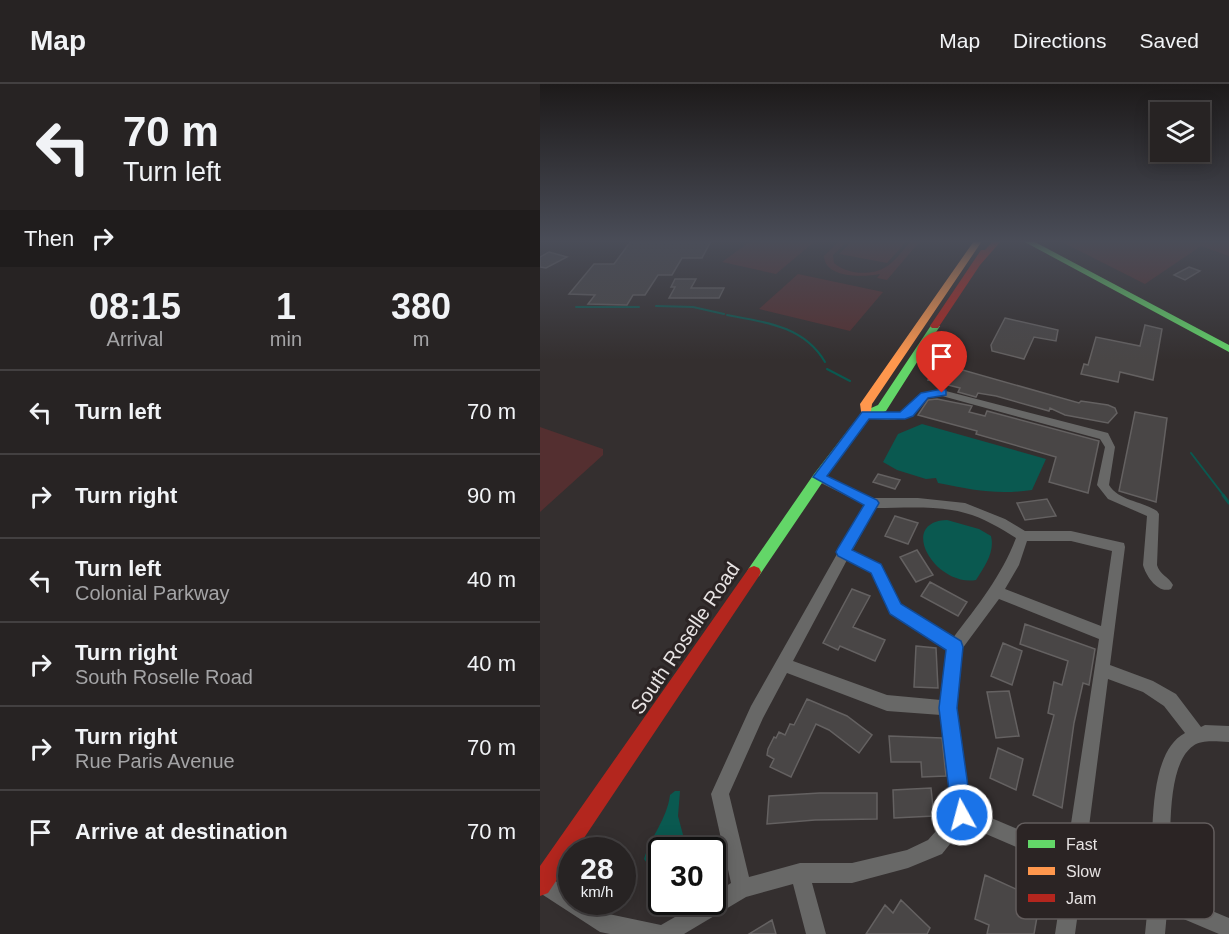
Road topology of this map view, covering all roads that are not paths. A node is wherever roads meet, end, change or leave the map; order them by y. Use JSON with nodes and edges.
{"nodes":[{"id":1,"x":951,"y":281,"type":"edge"},
{"id":2,"x":964,"y":281,"type":"edge"},
{"id":3,"x":1101,"y":281,"type":"edge"},
{"id":4,"x":1123,"y":281,"type":"edge"},
{"id":5,"x":1229,"y":338,"type":"edge"},
{"id":6,"x":1229,"y":349,"type":"edge"},
{"id":7,"x":866,"y":415,"type":"junction"},
{"id":8,"x":819,"y":477,"type":"junction"},
{"id":9,"x":872,"y":503,"type":"junction"},
{"id":10,"x":1023,"y":536,"type":"junction"},
{"id":11,"x":843,"y":552,"type":"junction"},
{"id":12,"x":1166,"y":585,"type":"dead end"},
{"id":13,"x":996,"y":592,"type":"junction"},
{"id":14,"x":1107,"y":634,"type":"junction"},
{"id":15,"x":955,"y":647,"type":"junction"},
{"id":16,"x":782,"y":664,"type":"junction"},
{"id":17,"x":1102,"y":669,"type":"junction"},
{"id":18,"x":948,"y":708,"type":"junction"},
{"id":19,"x":1196,"y":734,"type":"junction"},
{"id":20,"x":1229,"y":734,"type":"edge"},
{"id":21,"x":962,"y":815,"type":"junction"},
{"id":22,"x":1080,"y":823,"type":"edge"},
{"id":23,"x":1162,"y":823,"type":"edge"},
{"id":24,"x":1016,"y":839,"type":"edge"},
{"id":25,"x":800,"y":873,"type":"junction"},
{"id":26,"x":541,"y":883,"type":"edge"},
{"id":27,"x":742,"y":888,"type":"junction"},
{"id":28,"x":1067,"y":919,"type":"edge"},
{"id":29,"x":1156,"y":919,"type":"edge"},
{"id":30,"x":1208,"y":919,"type":"edge"},
{"id":31,"x":1229,"y":928,"type":"edge"},
{"id":32,"x":659,"y":934,"type":"edge"},
{"id":33,"x":665,"y":934,"type":"edge"},
{"id":34,"x":816,"y":934,"type":"edge"},
{"id":35,"x":1065,"y":934,"type":"edge"},
{"id":36,"x":1155,"y":934,"type":"edge"}],
"edges":[{"from":1,"to":7,"type":"main road","name":"South Roselle Road"},
{"from":2,"to":7,"type":"main road","name":"South Roselle Road"},
{"from":3,"to":6,"type":"main road"},
{"from":4,"to":5,"type":"main road"},
{"from":7,"to":8,"type":"main road","name":"South Roselle Road"},
{"from":7,"to":12,"type":"street"},
{"from":8,"to":9,"type":"street"},
{"from":8,"to":26,"type":"main road","name":"South Roselle Road"},
{"from":9,"to":10,"type":"street"},
{"from":9,"to":11,"type":"street"},
{"from":10,"to":13,"type":"street"},
{"from":10,"to":14,"type":"street"},
{"from":11,"to":15,"type":"street"},
{"from":11,"to":16,"type":"street"},
{"from":13,"to":14,"type":"street"},
{"from":13,"to":15,"type":"street"},
{"from":14,"to":17,"type":"street"},
{"from":15,"to":18,"type":"street"},
{"from":16,"to":18,"type":"street"},
{"from":16,"to":27,"type":"street"},
{"from":17,"to":19,"type":"street"},
{"from":17,"to":22,"type":"street"},
{"from":18,"to":21,"type":"street"},
{"from":19,"to":20,"type":"street"},
{"from":19,"to":23,"type":"street"},
{"from":21,"to":24,"type":"street"},
{"from":21,"to":25,"type":"street"},
{"from":25,"to":27,"type":"street"},
{"from":25,"to":34,"type":"street"},
{"from":26,"to":32,"type":"street"},
{"from":27,"to":33,"type":"street"},
{"from":28,"to":35,"type":"street"},
{"from":29,"to":36,"type":"street"},
{"from":30,"to":31,"type":"street"}]}
